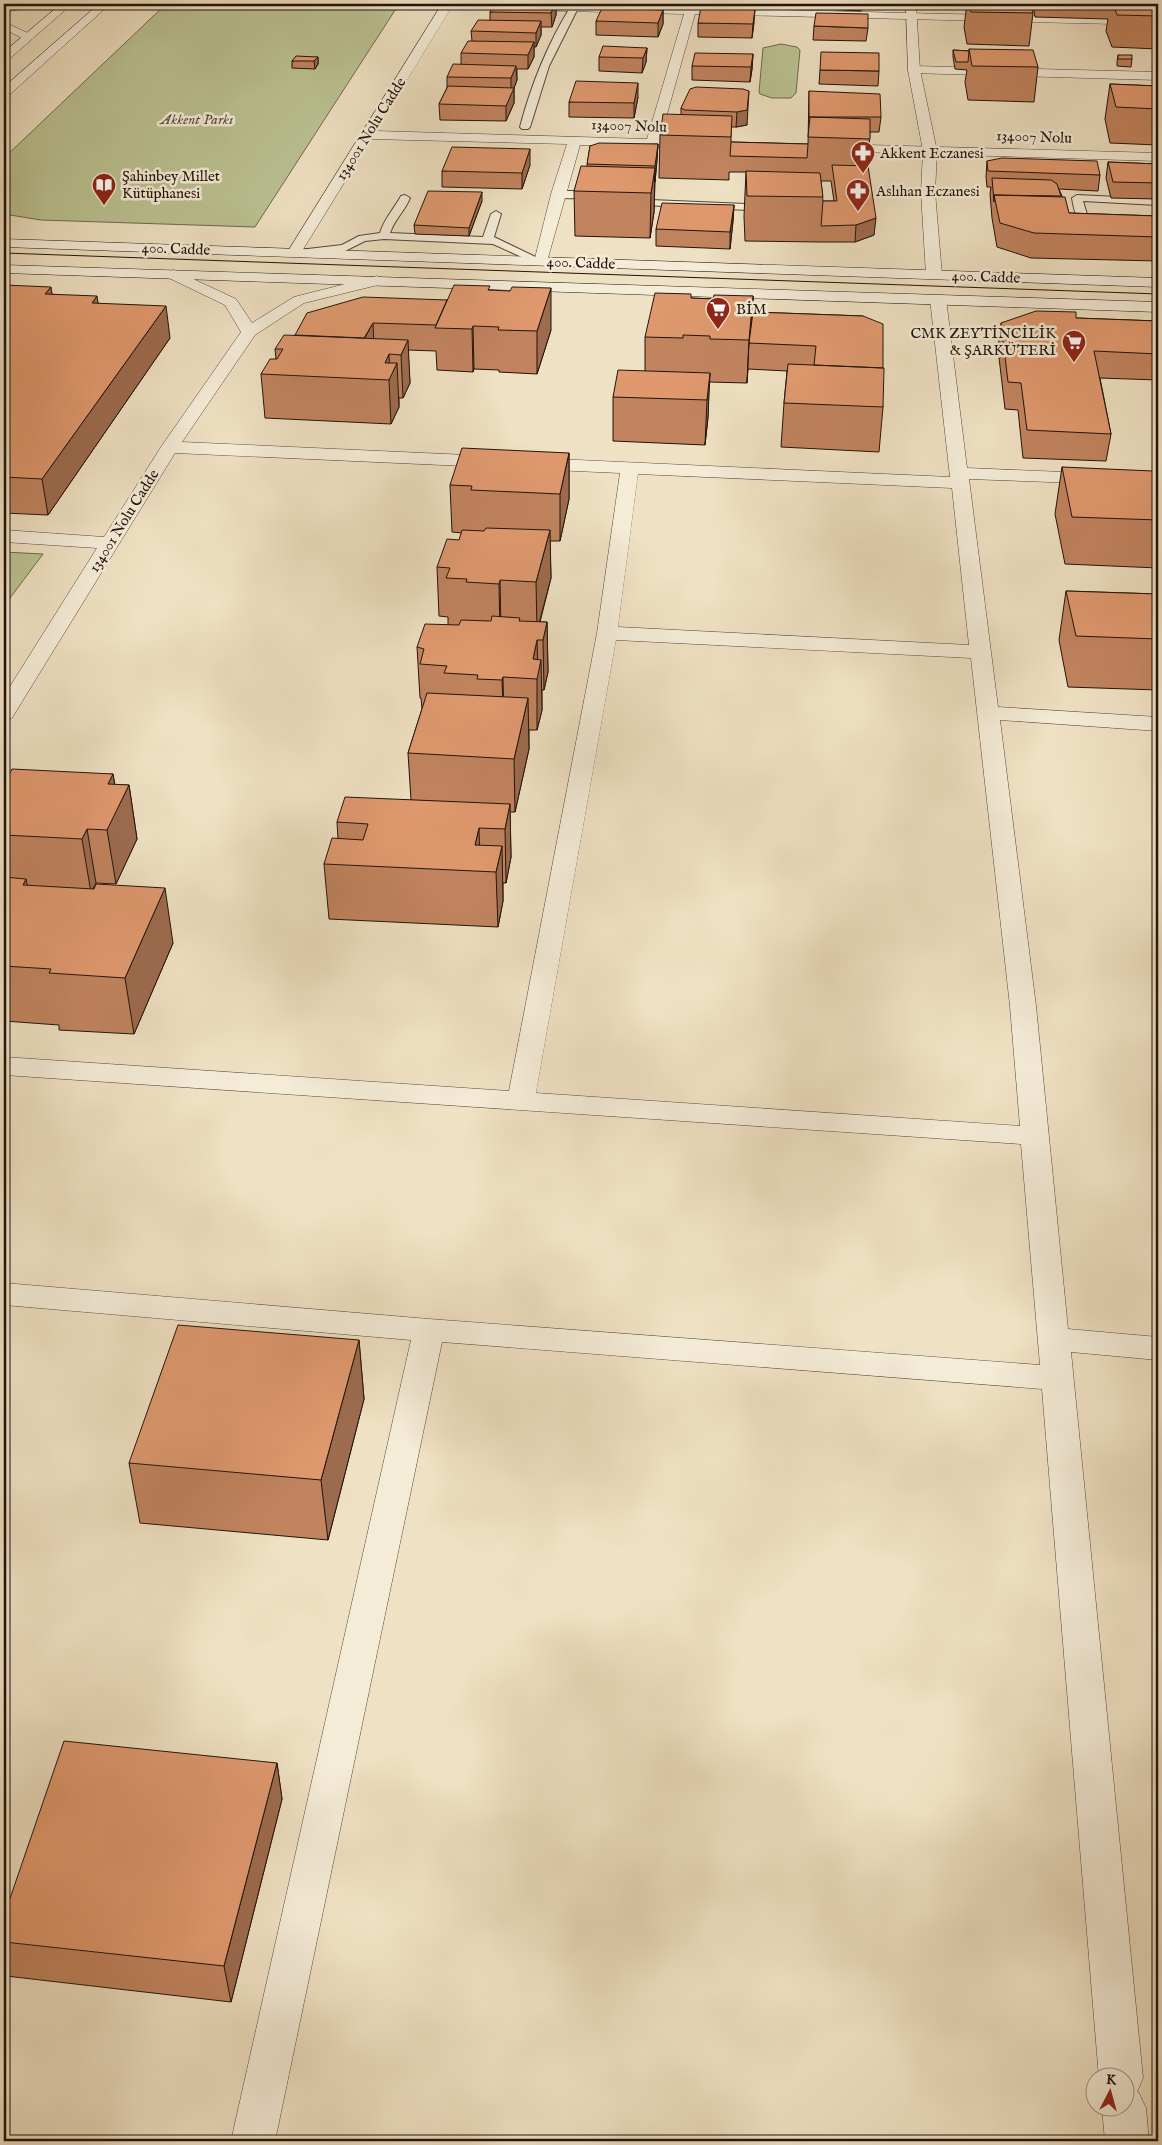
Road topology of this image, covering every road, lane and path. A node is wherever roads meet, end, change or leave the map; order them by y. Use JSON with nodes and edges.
{"nodes":[{"id":1,"x":34,"y":4,"type":"edge"},
{"id":2,"x":67,"y":4,"type":"edge"},
{"id":3,"x":105,"y":4,"type":"edge"},
{"id":4,"x":447,"y":5,"type":"edge"},
{"id":5,"x":691,"y":7,"type":"edge"},
{"id":6,"x":574,"y":8,"type":"junction"},
{"id":7,"x":4,"y":9,"type":"edge"},
{"id":8,"x":911,"y":10,"type":"edge"},
{"id":9,"x":4,"y":14,"type":"edge"},
{"id":10,"x":19,"y":14,"type":"dead end"},
{"id":11,"x":1158,"y":22,"type":"edge"},
{"id":12,"x":4,"y":25,"type":"edge"},
{"id":13,"x":9,"y":31,"type":"edge"},
{"id":14,"x":28,"y":37,"type":"junction"},
{"id":15,"x":4,"y":58,"type":"edge"},
{"id":16,"x":914,"y":70,"type":"junction"},
{"id":17,"x":1158,"y":76,"type":"edge"},
{"id":18,"x":4,"y":93,"type":"edge"},
{"id":19,"x":525,"y":126,"type":"dead end"},
{"id":20,"x":368,"y":135,"type":"junction"},
{"id":21,"x":575,"y":141,"type":"junction"},
{"id":22,"x":652,"y":143,"type":"junction"},
{"id":23,"x":712,"y":145,"type":"edge"},
{"id":24,"x":821,"y":148,"type":"edge"},
{"id":25,"x":930,"y":151,"type":"junction"},
{"id":26,"x":1158,"y":157,"type":"edge"},
{"id":27,"x":608,"y":189,"type":"edge"},
{"id":28,"x":558,"y":194,"type":"junction"},
{"id":29,"x":587,"y":194,"type":"junction"},
{"id":30,"x":405,"y":198,"type":"dead end"},
{"id":31,"x":598,"y":201,"type":"edge"},
{"id":32,"x":616,"y":201,"type":"edge"},
{"id":33,"x":1158,"y":202,"type":"edge"},
{"id":34,"x":783,"y":208,"type":"edge"},
{"id":35,"x":496,"y":214,"type":"dead end"},
{"id":36,"x":1110,"y":230,"type":"edge"},
{"id":37,"x":384,"y":236,"type":"junction"},
{"id":38,"x":494,"y":241,"type":"junction"},
{"id":39,"x":4,"y":243,"type":"edge"},
{"id":40,"x":294,"y":253,"type":"junction"},
{"id":41,"x":541,"y":262,"type":"junction"},
{"id":42,"x":4,"y":269,"type":"edge"},
{"id":43,"x":174,"y":275,"type":"junction"},
{"id":44,"x":934,"y":275,"type":"junction"},
{"id":45,"x":377,"y":281,"type":"junction"},
{"id":46,"x":1158,"y":283,"type":"edge"},
{"id":47,"x":938,"y":299,"type":"junction"},
{"id":48,"x":1158,"y":307,"type":"edge"},
{"id":49,"x":250,"y":332,"type":"junction"},
{"id":50,"x":170,"y":447,"type":"junction"},
{"id":51,"x":630,"y":469,"type":"junction"},
{"id":52,"x":1158,"y":481,"type":"edge"},
{"id":53,"x":964,"y":485,"type":"junction"},
{"id":54,"x":4,"y":536,"type":"edge"},
{"id":55,"x":110,"y":543,"type":"junction"},
{"id":56,"x":607,"y":633,"type":"junction"},
{"id":57,"x":980,"y":652,"type":"junction"},
{"id":58,"x":4,"y":713,"type":"edge"},
{"id":59,"x":988,"y":713,"type":"junction"},
{"id":60,"x":1158,"y":724,"type":"edge"},
{"id":61,"x":4,"y":1066,"type":"edge"},
{"id":62,"x":521,"y":1101,"type":"junction"},
{"id":63,"x":1035,"y":1136,"type":"junction"},
{"id":64,"x":4,"y":1294,"type":"edge"},
{"id":65,"x":429,"y":1330,"type":"junction"},
{"id":66,"x":1054,"y":1339,"type":"junction"},
{"id":67,"x":1158,"y":1348,"type":"edge"},
{"id":68,"x":1057,"y":1378,"type":"junction"},
{"id":69,"x":1120,"y":2068,"type":"edge"},
{"id":70,"x":1125,"y":2118,"type":"edge"},
{"id":71,"x":253,"y":2141,"type":"edge"},
{"id":72,"x":1127,"y":2141,"type":"edge"}],
"edges":[{"from":1,"to":7,"type":"street"},
{"from":2,"to":14,"type":"street"},
{"from":3,"to":18,"type":"street"},
{"from":4,"to":6,"type":"street"},
{"from":4,"to":20,"type":"street","name":"134001 Nolu Cadde"},
{"from":5,"to":6,"type":"street"},
{"from":5,"to":8,"type":"street"},
{"from":5,"to":22,"type":"street"},
{"from":6,"to":19,"type":"lane"},
{"from":8,"to":11,"type":"street"},
{"from":8,"to":16,"type":"street"},
{"from":9,"to":10,"type":"street"},
{"from":12,"to":13,"type":"street"},
{"from":13,"to":14,"type":"street"},
{"from":14,"to":15,"type":"street"},
{"from":16,"to":17,"type":"street"},
{"from":16,"to":25,"type":"street"},
{"from":20,"to":21,"type":"street","name":"134007 Nolu"},
{"from":20,"to":40,"type":"street","name":"134001 Nolu Cadde"},
{"from":21,"to":22,"type":"street","name":"134007 Nolu"},
{"from":21,"to":28,"type":"street"},
{"from":22,"to":23,"type":"street","name":"134007 Nolu"},
{"from":24,"to":25,"type":"street","name":"134007 Nolu"},
{"from":25,"to":26,"type":"street","name":"134007 Nolu"},
{"from":25,"to":44,"type":"street"},
{"from":27,"to":29,"type":"lane"},
{"from":28,"to":29,"type":"lane"},
{"from":28,"to":41,"type":"street"},
{"from":29,"to":31,"type":"lane"},
{"from":30,"to":37,"type":"lane"},
{"from":32,"to":34,"type":"lane"},
{"from":33,"to":36,"type":"lane"},
{"from":35,"to":38,"type":"lane"},
{"from":37,"to":38,"type":"lane"},
{"from":37,"to":40,"type":"lane"},
{"from":38,"to":41,"type":"lane"},
{"from":39,"to":40,"type":"street","name":"400. Cadde"},
{"from":40,"to":41,"type":"street","name":"400. Cadde"},
{"from":41,"to":44,"type":"street","name":"400. Cadde"},
{"from":42,"to":43,"type":"street","name":"400. Cadde"},
{"from":43,"to":45,"type":"street","name":"400. Cadde"},
{"from":43,"to":49,"type":"street"},
{"from":44,"to":46,"type":"street","name":"400. Cadde"},
{"from":45,"to":47,"type":"street","name":"400. Cadde"},
{"from":45,"to":49,"type":"street","name":"134001 Nolu Cadde"},
{"from":47,"to":48,"type":"street","name":"400. Cadde"},
{"from":47,"to":53,"type":"street"},
{"from":49,"to":50,"type":"street","name":"134001 Nolu Cadde"},
{"from":50,"to":51,"type":"street"},
{"from":50,"to":55,"type":"street","name":"134001 Nolu Cadde"},
{"from":51,"to":53,"type":"street"},
{"from":51,"to":56,"type":"street"},
{"from":52,"to":53,"type":"street"},
{"from":53,"to":57,"type":"street"},
{"from":54,"to":55,"type":"street"},
{"from":55,"to":58,"type":"street","name":"134001 Nolu Cadde"},
{"from":56,"to":57,"type":"street"},
{"from":56,"to":62,"type":"street"},
{"from":57,"to":59,"type":"street"},
{"from":59,"to":60,"type":"street"},
{"from":59,"to":63,"type":"street"},
{"from":61,"to":62,"type":"street"},
{"from":62,"to":63,"type":"street"},
{"from":63,"to":66,"type":"street"},
{"from":64,"to":65,"type":"street"},
{"from":65,"to":68,"type":"street"},
{"from":65,"to":71,"type":"street"},
{"from":66,"to":67,"type":"street"},
{"from":66,"to":68,"type":"street"},
{"from":68,"to":69,"type":"street"},
{"from":70,"to":72,"type":"street"}]}
